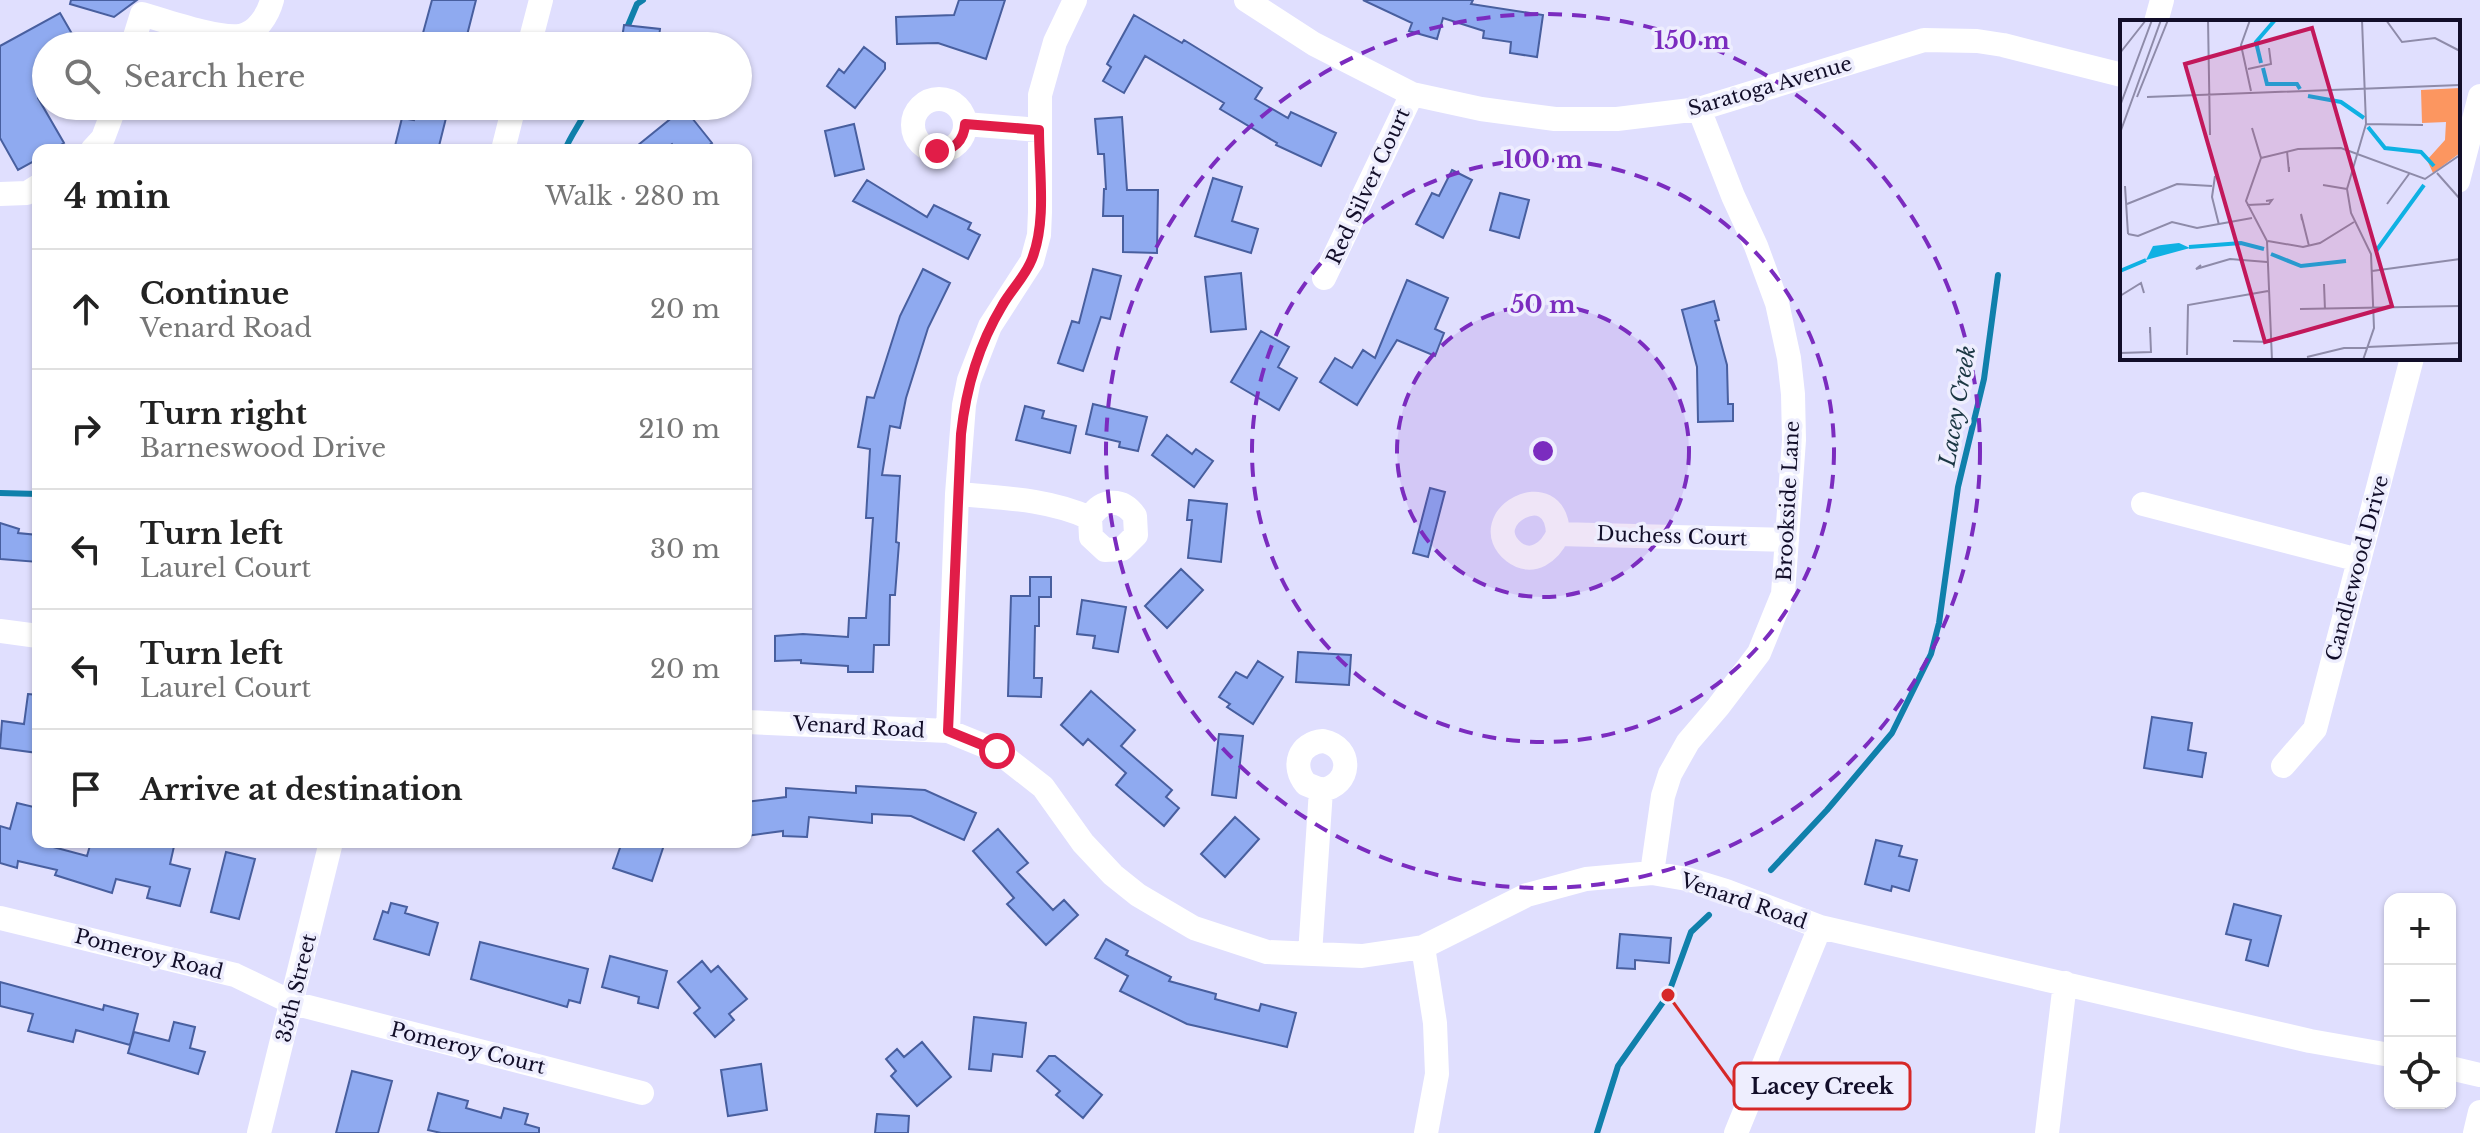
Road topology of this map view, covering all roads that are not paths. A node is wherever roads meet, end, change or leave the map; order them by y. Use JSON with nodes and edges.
{"nodes":[{"id":1,"x":272,"y":0,"type":"edge"},
{"id":2,"x":541,"y":0,"type":"edge"},
{"id":3,"x":1075,"y":0,"type":"edge"},
{"id":4,"x":1246,"y":0,"type":"edge"},
{"id":5,"x":2162,"y":0,"type":"edge"},
{"id":6,"x":2157,"y":20,"type":"edge"},
{"id":7,"x":136,"y":32,"type":"edge"},
{"id":8,"x":208,"y":32,"type":"edge"},
{"id":9,"x":251,"y":32,"type":"edge"},
{"id":10,"x":533,"y":32,"type":"edge"},
{"id":11,"x":2120,"y":74,"type":"edge"},
{"id":12,"x":1412,"y":94,"type":"junction"},
{"id":13,"x":2480,"y":96,"type":"edge"},
{"id":14,"x":1699,"y":109,"type":"junction"},
{"id":15,"x":110,"y":120,"type":"edge"},
{"id":16,"x":510,"y":120,"type":"edge"},
{"id":17,"x":965,"y":124,"type":"dead end"},
{"id":18,"x":1039,"y":130,"type":"junction"},
{"id":19,"x":98,"y":144,"type":"edge"},
{"id":20,"x":504,"y":144,"type":"edge"},
{"id":21,"x":2465,"y":167,"type":"edge"},
{"id":22,"x":32,"y":190,"type":"edge"},
{"id":23,"x":0,"y":194,"type":"edge"},
{"id":24,"x":1324,"y":278,"type":"dead end"},
{"id":25,"x":2411,"y":360,"type":"edge"},
{"id":26,"x":957,"y":494,"type":"junction"},
{"id":27,"x":2143,"y":504,"type":"dead end"},
{"id":28,"x":1090,"y":518,"type":"dead end"},
{"id":29,"x":1558,"y":534,"type":"dead end"},
{"id":30,"x":1787,"y":540,"type":"junction"},
{"id":31,"x":2359,"y":560,"type":"junction"},
{"id":32,"x":0,"y":631,"type":"edge"},
{"id":33,"x":32,"y":635,"type":"edge"},
{"id":34,"x":752,"y":722,"type":"edge"},
{"id":35,"x":948,"y":731,"type":"junction"},
{"id":36,"x":2283,"y":766,"type":"dead end"},
{"id":37,"x":1321,"y":790,"type":"dead end"},
{"id":38,"x":330,"y":848,"type":"edge"},
{"id":39,"x":1652,"y":873,"type":"junction"},
{"id":40,"x":0,"y":918,"type":"edge"},
{"id":41,"x":1820,"y":927,"type":"junction"},
{"id":42,"x":1423,"y":947,"type":"junction"},
{"id":43,"x":1310,"y":954,"type":"junction"},
{"id":44,"x":2065,"y":983,"type":"junction"},
{"id":45,"x":293,"y":1003,"type":"junction"},
{"id":46,"x":2384,"y":1054,"type":"edge"},
{"id":47,"x":2456,"y":1069,"type":"edge"},
{"id":48,"x":2480,"y":1075,"type":"edge"},
{"id":49,"x":642,"y":1093,"type":"dead end"},
{"id":50,"x":2480,"y":1112,"type":"edge"},
{"id":51,"x":259,"y":1133,"type":"edge"},
{"id":52,"x":1426,"y":1133,"type":"edge"},
{"id":53,"x":1736,"y":1133,"type":"edge"},
{"id":54,"x":2047,"y":1133,"type":"edge"},
{"id":55,"x":2475,"y":1133,"type":"edge"}],
"edges":[{"from":1,"to":9,"type":"street"},
{"from":2,"to":10,"type":"street"},
{"from":3,"to":18,"type":"street"},
{"from":4,"to":12,"type":"street","name":"Saratoga Avenue"},
{"from":5,"to":6,"type":"street"},
{"from":7,"to":8,"type":"street"},
{"from":11,"to":14,"type":"street","name":"Saratoga Avenue"},
{"from":12,"to":14,"type":"street","name":"Saratoga Avenue"},
{"from":12,"to":24,"type":"street","name":"Red Silver Court"},
{"from":13,"to":21,"type":"street"},
{"from":14,"to":30,"type":"street","name":"Brookside Lane"},
{"from":15,"to":19,"type":"street"},
{"from":16,"to":20,"type":"street"},
{"from":17,"to":18,"type":"street"},
{"from":18,"to":26,"type":"street"},
{"from":22,"to":23,"type":"street"},
{"from":25,"to":31,"type":"street","name":"Candlewood Drive"},
{"from":26,"to":28,"type":"street"},
{"from":26,"to":35,"type":"street"},
{"from":27,"to":31,"type":"street"},
{"from":29,"to":30,"type":"street","name":"Duchess Court"},
{"from":30,"to":39,"type":"street","name":"Brookside Lane"},
{"from":31,"to":36,"type":"street","name":"Candlewood Drive"},
{"from":32,"to":33,"type":"street"},
{"from":34,"to":35,"type":"street","name":"Venard Road"},
{"from":35,"to":43,"type":"street","name":"Venard Road"},
{"from":37,"to":43,"type":"street"},
{"from":38,"to":45,"type":"street","name":"35th Street"},
{"from":39,"to":41,"type":"street","name":"Venard Road"},
{"from":39,"to":42,"type":"street","name":"Venard Road"},
{"from":40,"to":45,"type":"street","name":"Pomeroy Road"},
{"from":41,"to":44,"type":"street","name":"Venard Road"},
{"from":41,"to":53,"type":"street"},
{"from":42,"to":43,"type":"street","name":"Venard Road"},
{"from":42,"to":52,"type":"street"},
{"from":44,"to":46,"type":"street","name":"Venard Road"},
{"from":44,"to":54,"type":"street"},
{"from":45,"to":49,"type":"street","name":"Pomeroy Court"},
{"from":45,"to":51,"type":"street","name":"35th Street"},
{"from":47,"to":48,"type":"street"},
{"from":50,"to":55,"type":"street"}]}
